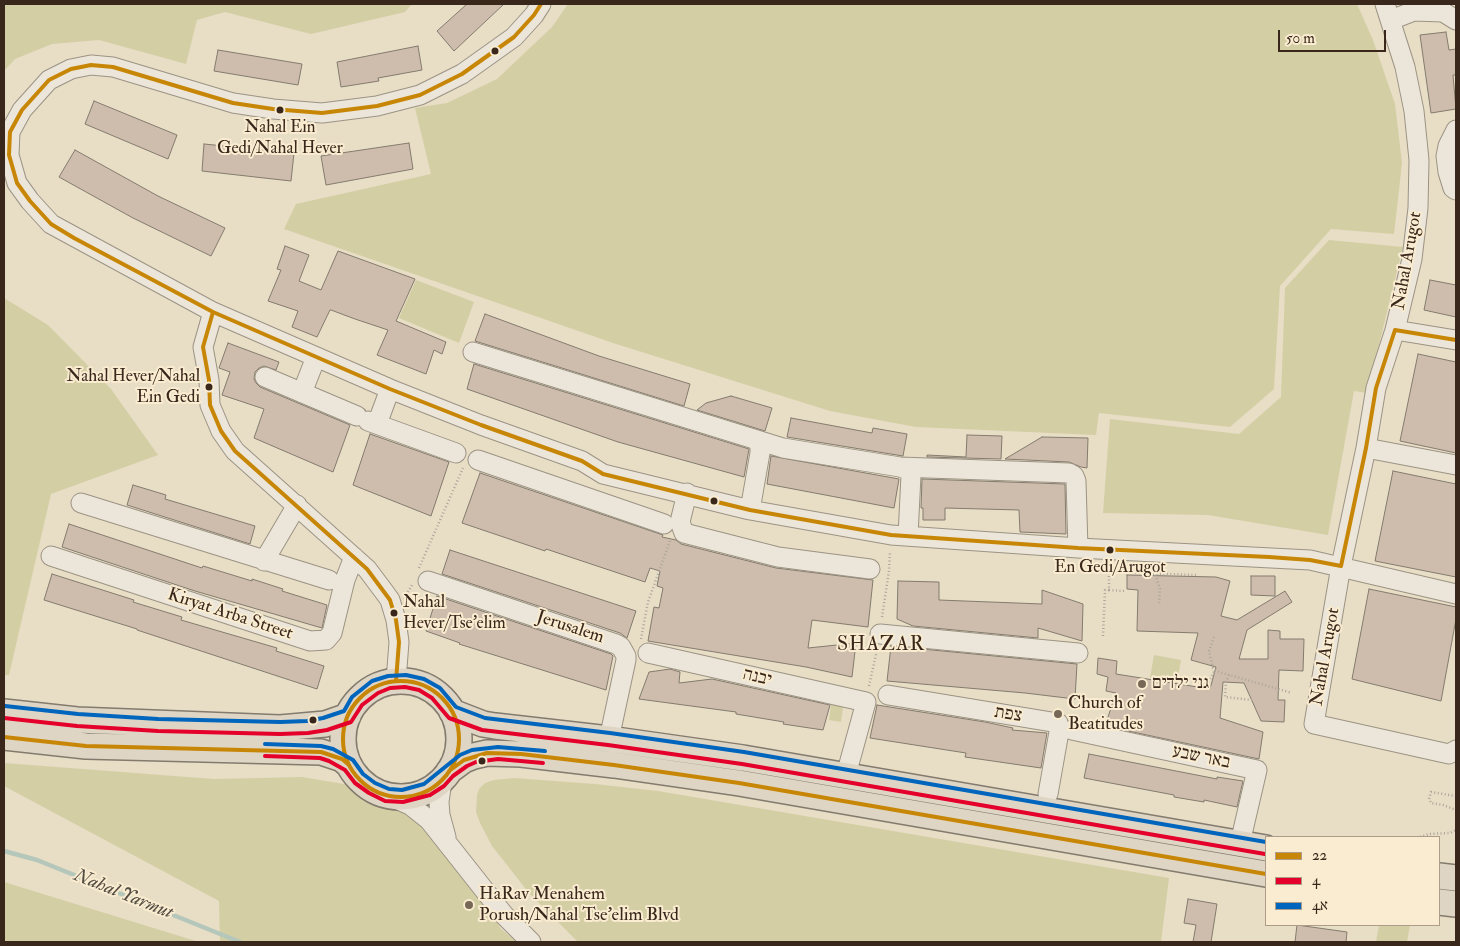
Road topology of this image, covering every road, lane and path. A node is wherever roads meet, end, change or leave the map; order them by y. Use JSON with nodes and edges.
{"nodes":[{"id":1,"x":541,"y":4,"type":"edge"},
{"id":2,"x":1388,"y":12,"type":"edge"},
{"id":3,"x":1456,"y":20,"type":"edge"},
{"id":4,"x":1456,"y":130,"type":"edge"},
{"id":5,"x":1456,"y":190,"type":"edge"},
{"id":6,"x":213,"y":312,"type":"junction"},
{"id":7,"x":1395,"y":330,"type":"junction"},
{"id":8,"x":1456,"y":340,"type":"edge"},
{"id":9,"x":473,"y":352,"type":"dead end"},
{"id":10,"x":316,"y":357,"type":"junction"},
{"id":11,"x":265,"y":377,"type":"dead end"},
{"id":12,"x":390,"y":389,"type":"junction"},
{"id":13,"x":302,"y":393,"type":"junction"},
{"id":14,"x":367,"y":420,"type":"junction"},
{"id":15,"x":756,"y":440,"type":"junction"},
{"id":16,"x":1366,"y":448,"type":"junction"},
{"id":17,"x":466,"y":458,"type":"junction"},
{"id":18,"x":582,"y":461,"type":"junction"},
{"id":19,"x":1456,"y":464,"type":"edge"},
{"id":20,"x":900,"y":467,"type":"junction"},
{"id":21,"x":571,"y":492,"type":"junction"},
{"id":22,"x":687,"y":493,"type":"junction"},
{"id":23,"x":81,"y":503,"type":"dead end"},
{"id":24,"x":296,"y":505,"type":"junction"},
{"id":25,"x":750,"y":510,"type":"junction"},
{"id":26,"x":667,"y":531,"type":"joint"},
{"id":27,"x":908,"y":536,"type":"junction"},
{"id":28,"x":1078,"y":548,"type":"junction"},
{"id":29,"x":1155,"y":552,"type":"junction"},
{"id":30,"x":51,"y":556,"type":"dead end"},
{"id":31,"x":354,"y":557,"type":"junction"},
{"id":32,"x":264,"y":561,"type":"junction"},
{"id":33,"x":1341,"y":566,"type":"junction"},
{"id":34,"x":870,"y":569,"type":"dead end"},
{"id":35,"x":1155,"y":574,"type":"junction"},
{"id":36,"x":1196,"y":575,"type":"dead end"},
{"id":37,"x":329,"y":580,"type":"dead end"},
{"id":38,"x":419,"y":580,"type":"junction"},
{"id":39,"x":1109,"y":590,"type":"junction"},
{"id":40,"x":1125,"y":591,"type":"dead end"},
{"id":41,"x":1456,"y":594,"type":"edge"},
{"id":42,"x":390,"y":600,"type":"junction"},
{"id":43,"x":1159,"y":605,"type":"dead end"},
{"id":44,"x":880,"y":634,"type":"dead end"},
{"id":45,"x":1104,"y":636,"type":"dead end"},
{"id":46,"x":1214,"y":637,"type":"dead end"},
{"id":47,"x":644,"y":648,"type":"joint"},
{"id":48,"x":1078,"y":653,"type":"dead end"},
{"id":49,"x":1215,"y":670,"type":"junction"},
{"id":50,"x":1229,"y":675,"type":"junction"},
{"id":51,"x":1178,"y":678,"type":"dead end"},
{"id":52,"x":396,"y":681,"type":"junction"},
{"id":53,"x":1292,"y":693,"type":"dead end"},
{"id":54,"x":888,"y":696,"type":"dead end"},
{"id":55,"x":1252,"y":700,"type":"dead end"},
{"id":56,"x":4,"y":712,"type":"edge"},
{"id":57,"x":452,"y":712,"type":"junction"},
{"id":58,"x":348,"y":716,"type":"junction"},
{"id":59,"x":1072,"y":730,"type":"dead end"},
{"id":60,"x":4,"y":737,"type":"edge"},
{"id":61,"x":609,"y":739,"type":"junction"},
{"id":62,"x":1456,"y":750,"type":"edge"},
{"id":63,"x":349,"y":765,"type":"junction"},
{"id":64,"x":447,"y":773,"type":"junction"},
{"id":65,"x":846,"y":775,"type":"junction"},
{"id":66,"x":1048,"y":794,"type":"dead end"},
{"id":67,"x":387,"y":795,"type":"junction"},
{"id":68,"x":1456,"y":796,"type":"edge"},
{"id":69,"x":1456,"y":810,"type":"edge"},
{"id":70,"x":1456,"y":830,"type":"edge"},
{"id":71,"x":1423,"y":836,"type":"edge"},
{"id":72,"x":448,"y":843,"type":"junction"},
{"id":73,"x":1240,"y":843,"type":"junction"},
{"id":74,"x":1265,"y":848,"type":"edge"},
{"id":75,"x":1265,"y":874,"type":"edge"},
{"id":76,"x":1440,"y":876,"type":"edge"},
{"id":77,"x":1456,"y":878,"type":"edge"},
{"id":78,"x":1440,"y":902,"type":"edge"},
{"id":79,"x":1456,"y":904,"type":"edge"},
{"id":80,"x":531,"y":942,"type":"edge"}],
"edges":[{"from":1,"to":6,"type":"street"},
{"from":2,"to":3,"type":"street"},
{"from":2,"to":7,"type":"street","name":"Nahal Arugot"},
{"from":4,"to":5,"type":"street"},
{"from":6,"to":10,"type":"street"},
{"from":6,"to":24,"type":"street"},
{"from":7,"to":8,"type":"street"},
{"from":7,"to":16,"type":"street","name":"Nahal Arugot"},
{"from":9,"to":15,"type":"street"},
{"from":10,"to":12,"type":"street"},
{"from":10,"to":13,"type":"street"},
{"from":11,"to":13,"type":"street"},
{"from":12,"to":14,"type":"street"},
{"from":12,"to":18,"type":"street"},
{"from":13,"to":14,"type":"street"},
{"from":14,"to":17,"type":"street"},
{"from":15,"to":20,"type":"street"},
{"from":15,"to":25,"type":"street"},
{"from":16,"to":19,"type":"street"},
{"from":16,"to":33,"type":"street","name":"Nahal Arugot"},
{"from":17,"to":21,"type":"street"},
{"from":17,"to":38,"type":"path"},
{"from":18,"to":21,"type":"street"},
{"from":18,"to":22,"type":"street"},
{"from":20,"to":27,"type":"street"},
{"from":20,"to":28,"type":"street"},
{"from":21,"to":26,"type":"street"},
{"from":22,"to":25,"type":"street"},
{"from":22,"to":34,"type":"street"},
{"from":23,"to":32,"type":"street"},
{"from":24,"to":31,"type":"street"},
{"from":24,"to":32,"type":"street"},
{"from":25,"to":27,"type":"street"},
{"from":26,"to":47,"type":"path"},
{"from":27,"to":28,"type":"street"},
{"from":28,"to":29,"type":"street"},
{"from":29,"to":33,"type":"street"},
{"from":29,"to":35,"type":"path"},
{"from":30,"to":31,"type":"street","name":"Kiryat Arba Street"},
{"from":31,"to":42,"type":"street"},
{"from":32,"to":37,"type":"street"},
{"from":33,"to":41,"type":"street"},
{"from":33,"to":62,"type":"street","name":"Nahal Arugot"},
{"from":35,"to":36,"type":"path"},
{"from":35,"to":39,"type":"path"},
{"from":35,"to":43,"type":"path"},
{"from":38,"to":42,"type":"path"},
{"from":38,"to":61,"type":"street","name":"Jerusalem"},
{"from":39,"to":40,"type":"path"},
{"from":39,"to":45,"type":"path"},
{"from":42,"to":52,"type":"street"},
{"from":44,"to":48,"type":"street"},
{"from":46,"to":49,"type":"path"},
{"from":47,"to":65,"type":"street","name":"יבנה"},
{"from":49,"to":50,"type":"path"},
{"from":49,"to":51,"type":"path"},
{"from":50,"to":53,"type":"path"},
{"from":50,"to":55,"type":"path"},
{"from":52,"to":57,"type":"main road"},
{"from":52,"to":58,"type":"main road"},
{"from":54,"to":66,"type":"street","name":"צפת"},
{"from":56,"to":58,"type":"main road"},
{"from":57,"to":61,"type":"main road"},
{"from":57,"to":64,"type":"main road"},
{"from":58,"to":63,"type":"main road"},
{"from":59,"to":73,"type":"street","name":"באר שבע"},
{"from":60,"to":63,"type":"main road"},
{"from":61,"to":65,"type":"main road"},
{"from":63,"to":67,"type":"main road"},
{"from":64,"to":67,"type":"main road"},
{"from":64,"to":72,"type":"street"},
{"from":64,"to":75,"type":"main road"},
{"from":65,"to":73,"type":"main road"},
{"from":67,"to":72,"type":"street"},
{"from":68,"to":69,"type":"path"},
{"from":70,"to":71,"type":"path"},
{"from":72,"to":80,"type":"street"},
{"from":73,"to":74,"type":"main road"},
{"from":76,"to":77,"type":"main road"},
{"from":78,"to":79,"type":"main road"}]}
